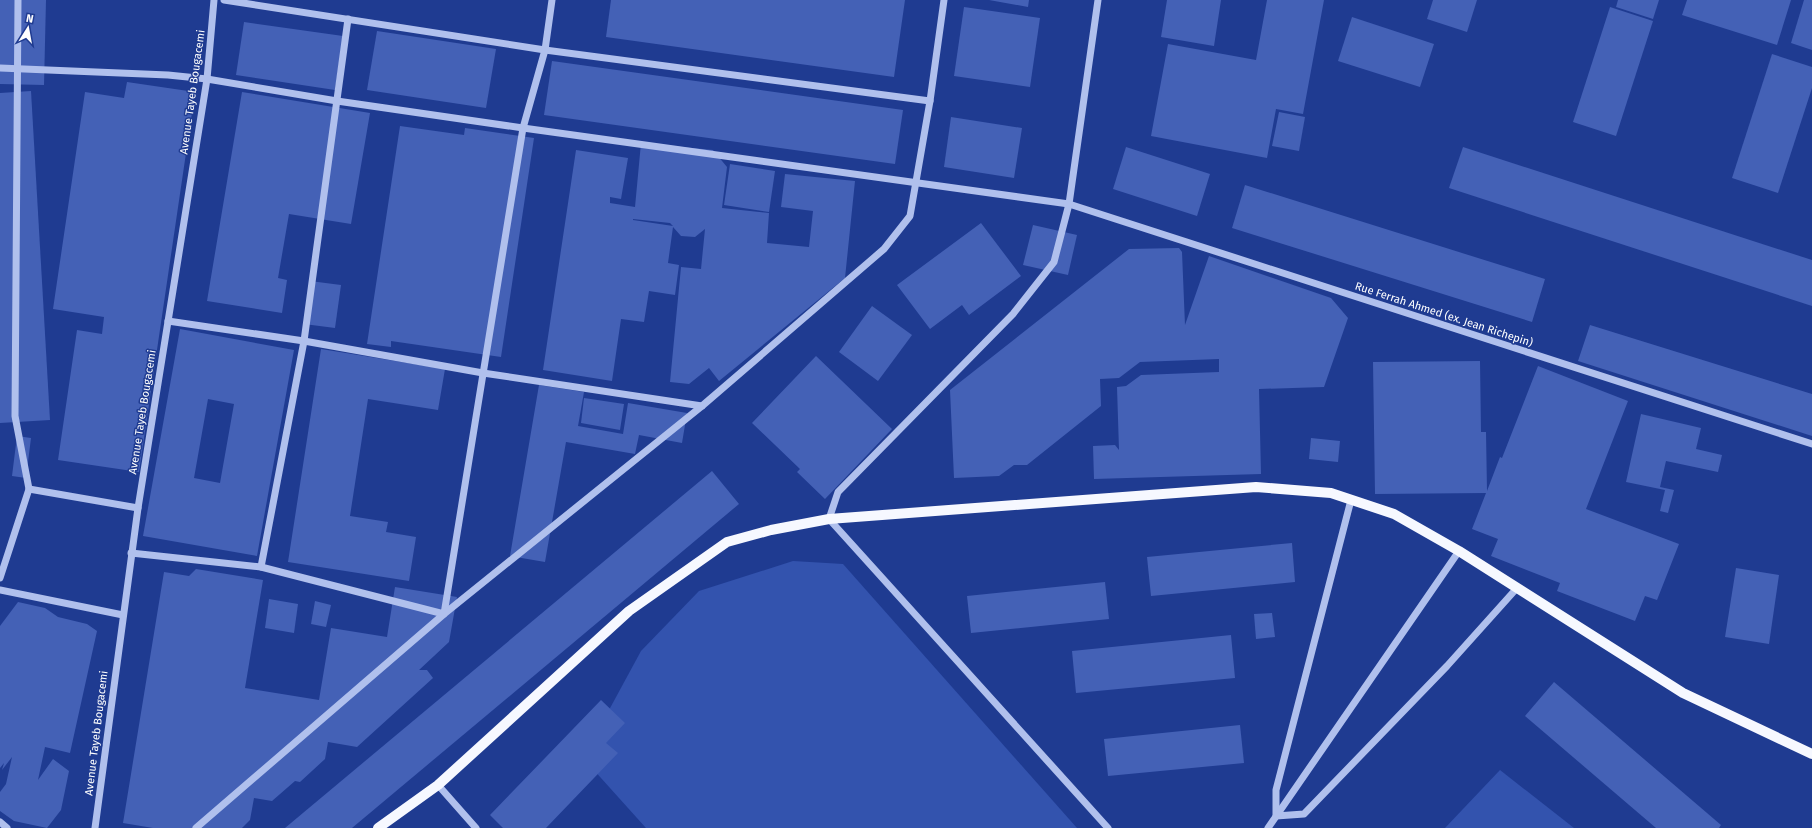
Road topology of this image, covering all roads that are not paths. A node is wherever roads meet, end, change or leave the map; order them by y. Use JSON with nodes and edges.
{"nodes":[{"id":1,"x":18,"y":0,"type":"edge"},
{"id":2,"x":214,"y":0,"type":"edge"},
{"id":3,"x":224,"y":0,"type":"edge"},
{"id":4,"x":552,"y":0,"type":"edge"},
{"id":5,"x":944,"y":0,"type":"edge"},
{"id":6,"x":1098,"y":0,"type":"edge"},
{"id":7,"x":348,"y":19,"type":"junction"},
{"id":8,"x":545,"y":50,"type":"junction"},
{"id":9,"x":0,"y":68,"type":"edge"},
{"id":10,"x":17,"y":68,"type":"junction"},
{"id":11,"x":207,"y":78,"type":"junction"},
{"id":12,"x":337,"y":101,"type":"junction"},
{"id":13,"x":930,"y":101,"type":"junction"},
{"id":14,"x":523,"y":128,"type":"junction"},
{"id":15,"x":916,"y":183,"type":"junction"},
{"id":16,"x":1069,"y":204,"type":"junction"},
{"id":17,"x":168,"y":321,"type":"junction"},
{"id":18,"x":304,"y":340,"type":"junction"},
{"id":19,"x":483,"y":373,"type":"junction"},
{"id":20,"x":702,"y":406,"type":"junction"},
{"id":21,"x":1812,"y":444,"type":"edge"},
{"id":22,"x":29,"y":489,"type":"junction"},
{"id":23,"x":1351,"y":500,"type":"junction"},
{"id":24,"x":138,"y":508,"type":"junction"},
{"id":25,"x":829,"y":519,"type":"junction"},
{"id":26,"x":1459,"y":551,"type":"junction"},
{"id":27,"x":131,"y":553,"type":"junction"},
{"id":28,"x":261,"y":567,"type":"junction"},
{"id":29,"x":0,"y":578,"type":"edge"},
{"id":30,"x":1517,"y":588,"type":"junction"},
{"id":31,"x":0,"y":590,"type":"edge"},
{"id":32,"x":444,"y":614,"type":"junction"},
{"id":33,"x":123,"y":615,"type":"junction"},
{"id":34,"x":1812,"y":754,"type":"edge"},
{"id":35,"x":438,"y":785,"type":"junction"},
{"id":36,"x":1276,"y":816,"type":"junction"},
{"id":37,"x":0,"y":822,"type":"edge"},
{"id":38,"x":7,"y":828,"type":"edge"},
{"id":39,"x":95,"y":828,"type":"edge"},
{"id":40,"x":196,"y":828,"type":"edge"},
{"id":41,"x":378,"y":828,"type":"edge"},
{"id":42,"x":476,"y":828,"type":"edge"},
{"id":43,"x":1108,"y":828,"type":"edge"},
{"id":44,"x":1268,"y":828,"type":"edge"}],
"edges":[{"from":1,"to":10,"type":"street"},
{"from":2,"to":11,"type":"street","name":"Avenue Tayeb Bougacemi"},
{"from":3,"to":7,"type":"street"},
{"from":4,"to":8,"type":"street"},
{"from":5,"to":13,"type":"street"},
{"from":6,"to":16,"type":"street"},
{"from":7,"to":8,"type":"street"},
{"from":7,"to":12,"type":"street"},
{"from":8,"to":13,"type":"street"},
{"from":8,"to":14,"type":"street"},
{"from":9,"to":10,"type":"street","name":"Rue Ferrah Ahmed (ex. Jean Richepin)"},
{"from":10,"to":11,"type":"street","name":"Rue Ferrah Ahmed (ex. Jean Richepin)"},
{"from":10,"to":22,"type":"street"},
{"from":11,"to":12,"type":"street","name":"Rue Ferrah Ahmed (ex. Jean Richepin)"},
{"from":11,"to":17,"type":"street","name":"Avenue Tayeb Bougacemi"},
{"from":12,"to":14,"type":"street","name":"Rue Ferrah Ahmed (ex. Jean Richepin)"},
{"from":12,"to":18,"type":"street"},
{"from":13,"to":15,"type":"street"},
{"from":14,"to":15,"type":"street","name":"Rue Ferrah Ahmed (ex. Jean Richepin)"},
{"from":14,"to":19,"type":"street"},
{"from":15,"to":16,"type":"street","name":"Rue Ferrah Ahmed (ex. Jean Richepin)"},
{"from":15,"to":20,"type":"street"},
{"from":16,"to":21,"type":"street","name":"Rue Ferrah Ahmed (ex. Jean Richepin)"},
{"from":16,"to":25,"type":"street"},
{"from":17,"to":18,"type":"street"},
{"from":17,"to":24,"type":"street","name":"Avenue Tayeb Bougacemi"},
{"from":18,"to":19,"type":"street"},
{"from":18,"to":28,"type":"street"},
{"from":19,"to":20,"type":"street"},
{"from":19,"to":32,"type":"street"},
{"from":20,"to":32,"type":"street"},
{"from":22,"to":24,"type":"street"},
{"from":22,"to":29,"type":"street"},
{"from":23,"to":25,"type":"main road"},
{"from":23,"to":26,"type":"main road"},
{"from":23,"to":36,"type":"street"},
{"from":24,"to":27,"type":"street","name":"Avenue Tayeb Bougacemi"},
{"from":25,"to":35,"type":"main road"},
{"from":25,"to":43,"type":"street"},
{"from":26,"to":30,"type":"main road"},
{"from":26,"to":36,"type":"street"},
{"from":27,"to":28,"type":"street"},
{"from":27,"to":33,"type":"street","name":"Avenue Tayeb Bougacemi"},
{"from":28,"to":32,"type":"street"},
{"from":30,"to":34,"type":"main road"},
{"from":30,"to":36,"type":"street"},
{"from":31,"to":33,"type":"street"},
{"from":32,"to":40,"type":"street"},
{"from":33,"to":39,"type":"street","name":"Avenue Tayeb Bougacemi"},
{"from":35,"to":41,"type":"main road"},
{"from":35,"to":42,"type":"street"},
{"from":36,"to":44,"type":"street"},
{"from":37,"to":38,"type":"street"}]}
